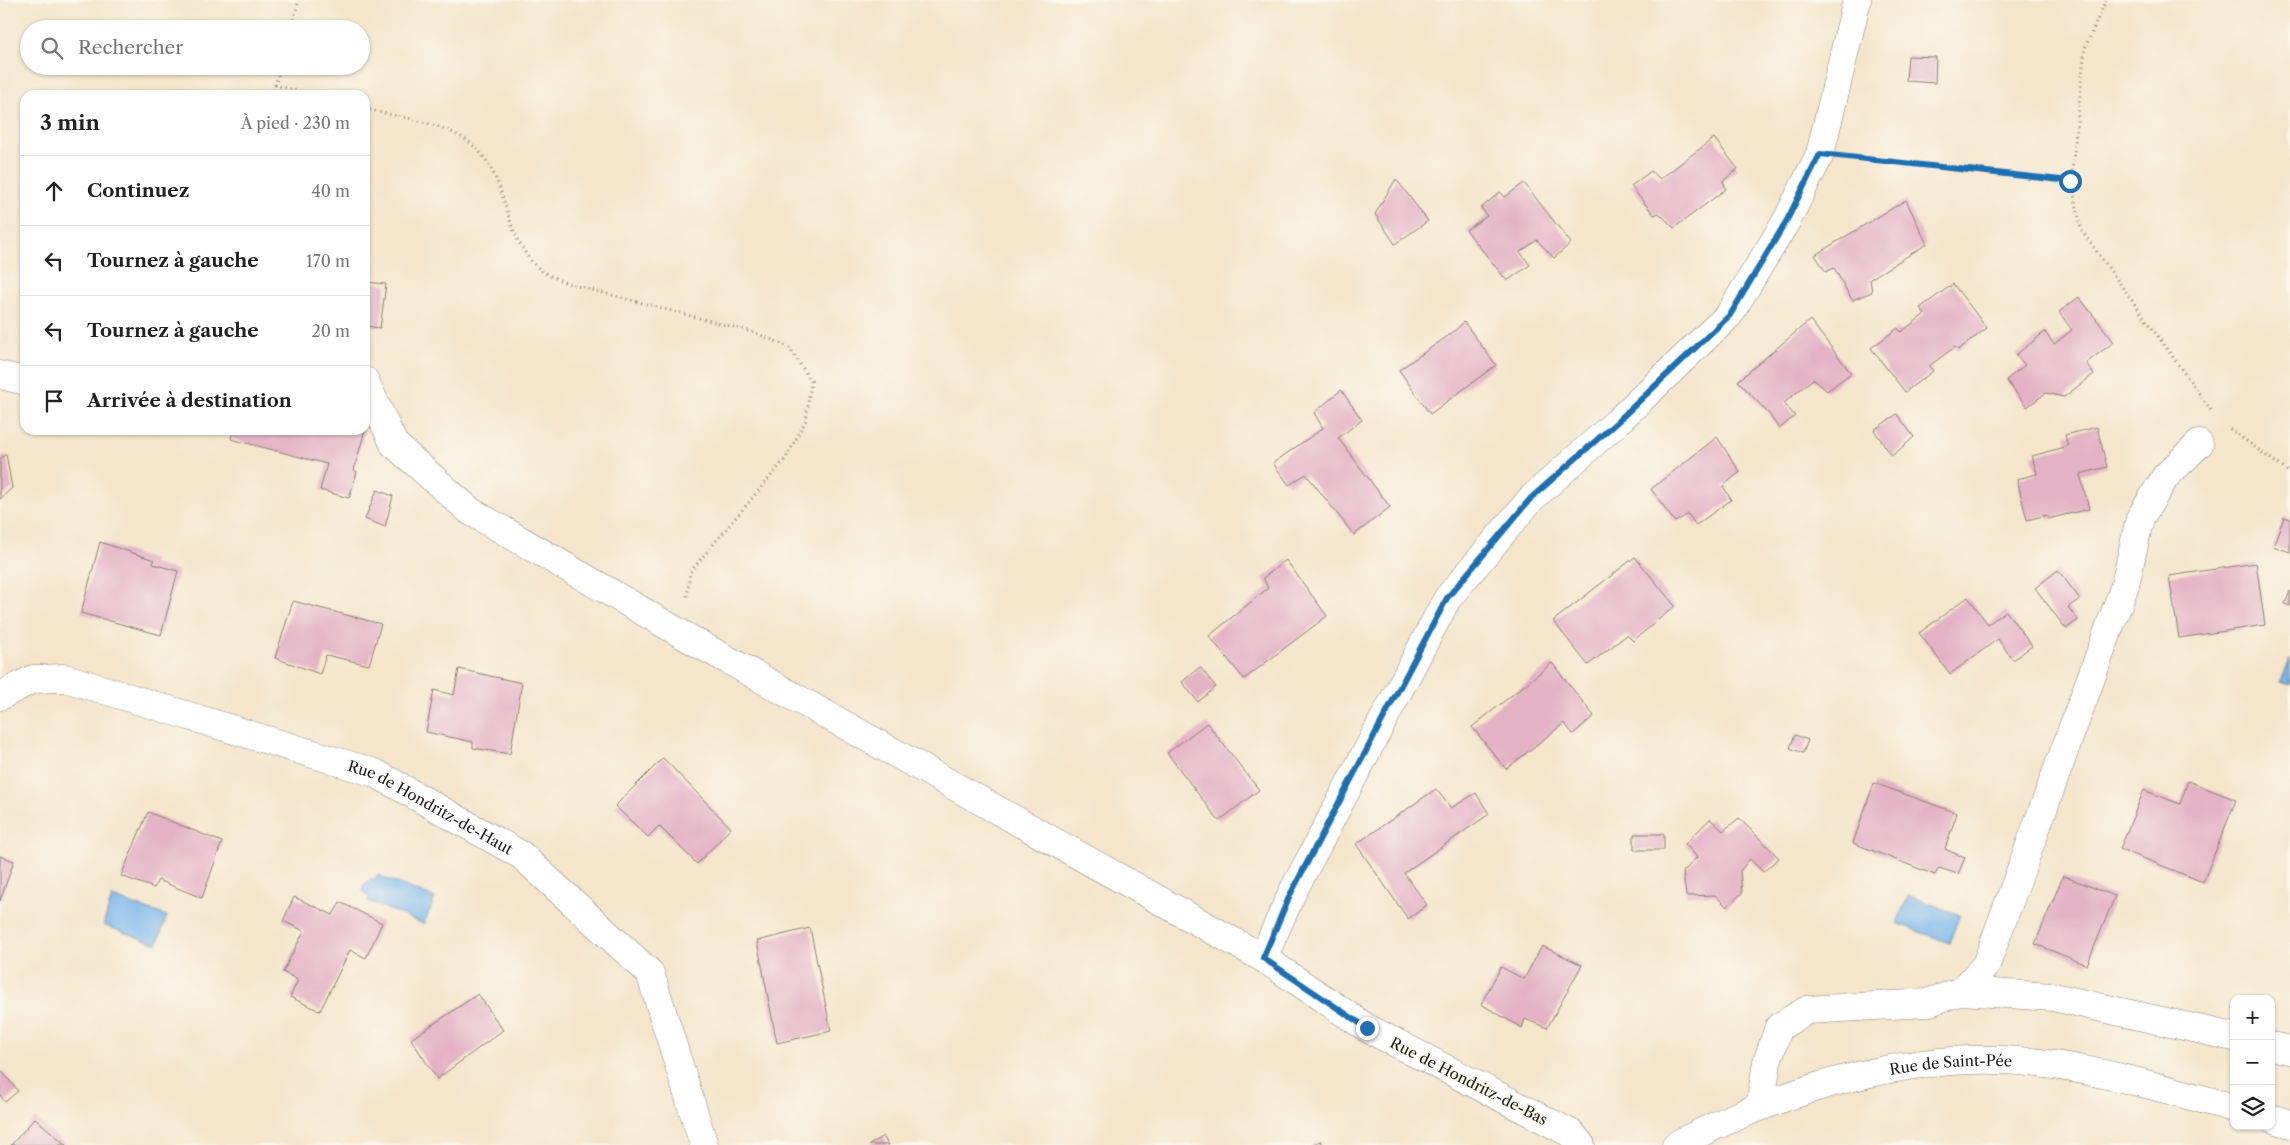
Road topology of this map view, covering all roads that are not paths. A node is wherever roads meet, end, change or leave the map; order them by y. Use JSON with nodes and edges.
{"nodes":[{"id":1,"x":1857,"y":0,"type":"edge"},
{"id":2,"x":0,"y":375,"type":"edge"},
{"id":3,"x":20,"y":380,"type":"edge"},
{"id":4,"x":370,"y":392,"type":"edge"},
{"id":5,"x":2199,"y":444,"type":"dead end"},
{"id":6,"x":0,"y":696,"type":"edge"},
{"id":7,"x":1263,"y":958,"type":"junction"},
{"id":8,"x":1962,"y":991,"type":"junction"},
{"id":9,"x":2230,"y":1035,"type":"edge"},
{"id":10,"x":2275,"y":1047,"type":"edge"},
{"id":11,"x":2290,"y":1050,"type":"edge"},
{"id":12,"x":1760,"y":1107,"type":"junction"},
{"id":13,"x":2230,"y":1107,"type":"edge"},
{"id":14,"x":2275,"y":1119,"type":"edge"},
{"id":15,"x":2290,"y":1124,"type":"edge"},
{"id":16,"x":704,"y":1145,"type":"edge"},
{"id":17,"x":1581,"y":1145,"type":"edge"},
{"id":18,"x":1676,"y":1145,"type":"edge"}],
"edges":[{"from":1,"to":7,"type":"street"},
{"from":2,"to":3,"type":"street"},
{"from":4,"to":7,"type":"street","name":"Rue de Hondritz-de-Bas"},
{"from":5,"to":8,"type":"street"},
{"from":6,"to":16,"type":"street","name":"Rue de Hondritz-de-Haut"},
{"from":7,"to":17,"type":"street","name":"Rue de Hondritz-de-Bas"},
{"from":8,"to":9,"type":"street"},
{"from":8,"to":12,"type":"street"},
{"from":10,"to":11,"type":"street"},
{"from":12,"to":13,"type":"street","name":"Rue de Saint-Pée"},
{"from":12,"to":18,"type":"street","name":"Rue de Saint-Pée"},
{"from":14,"to":15,"type":"street"}]}
